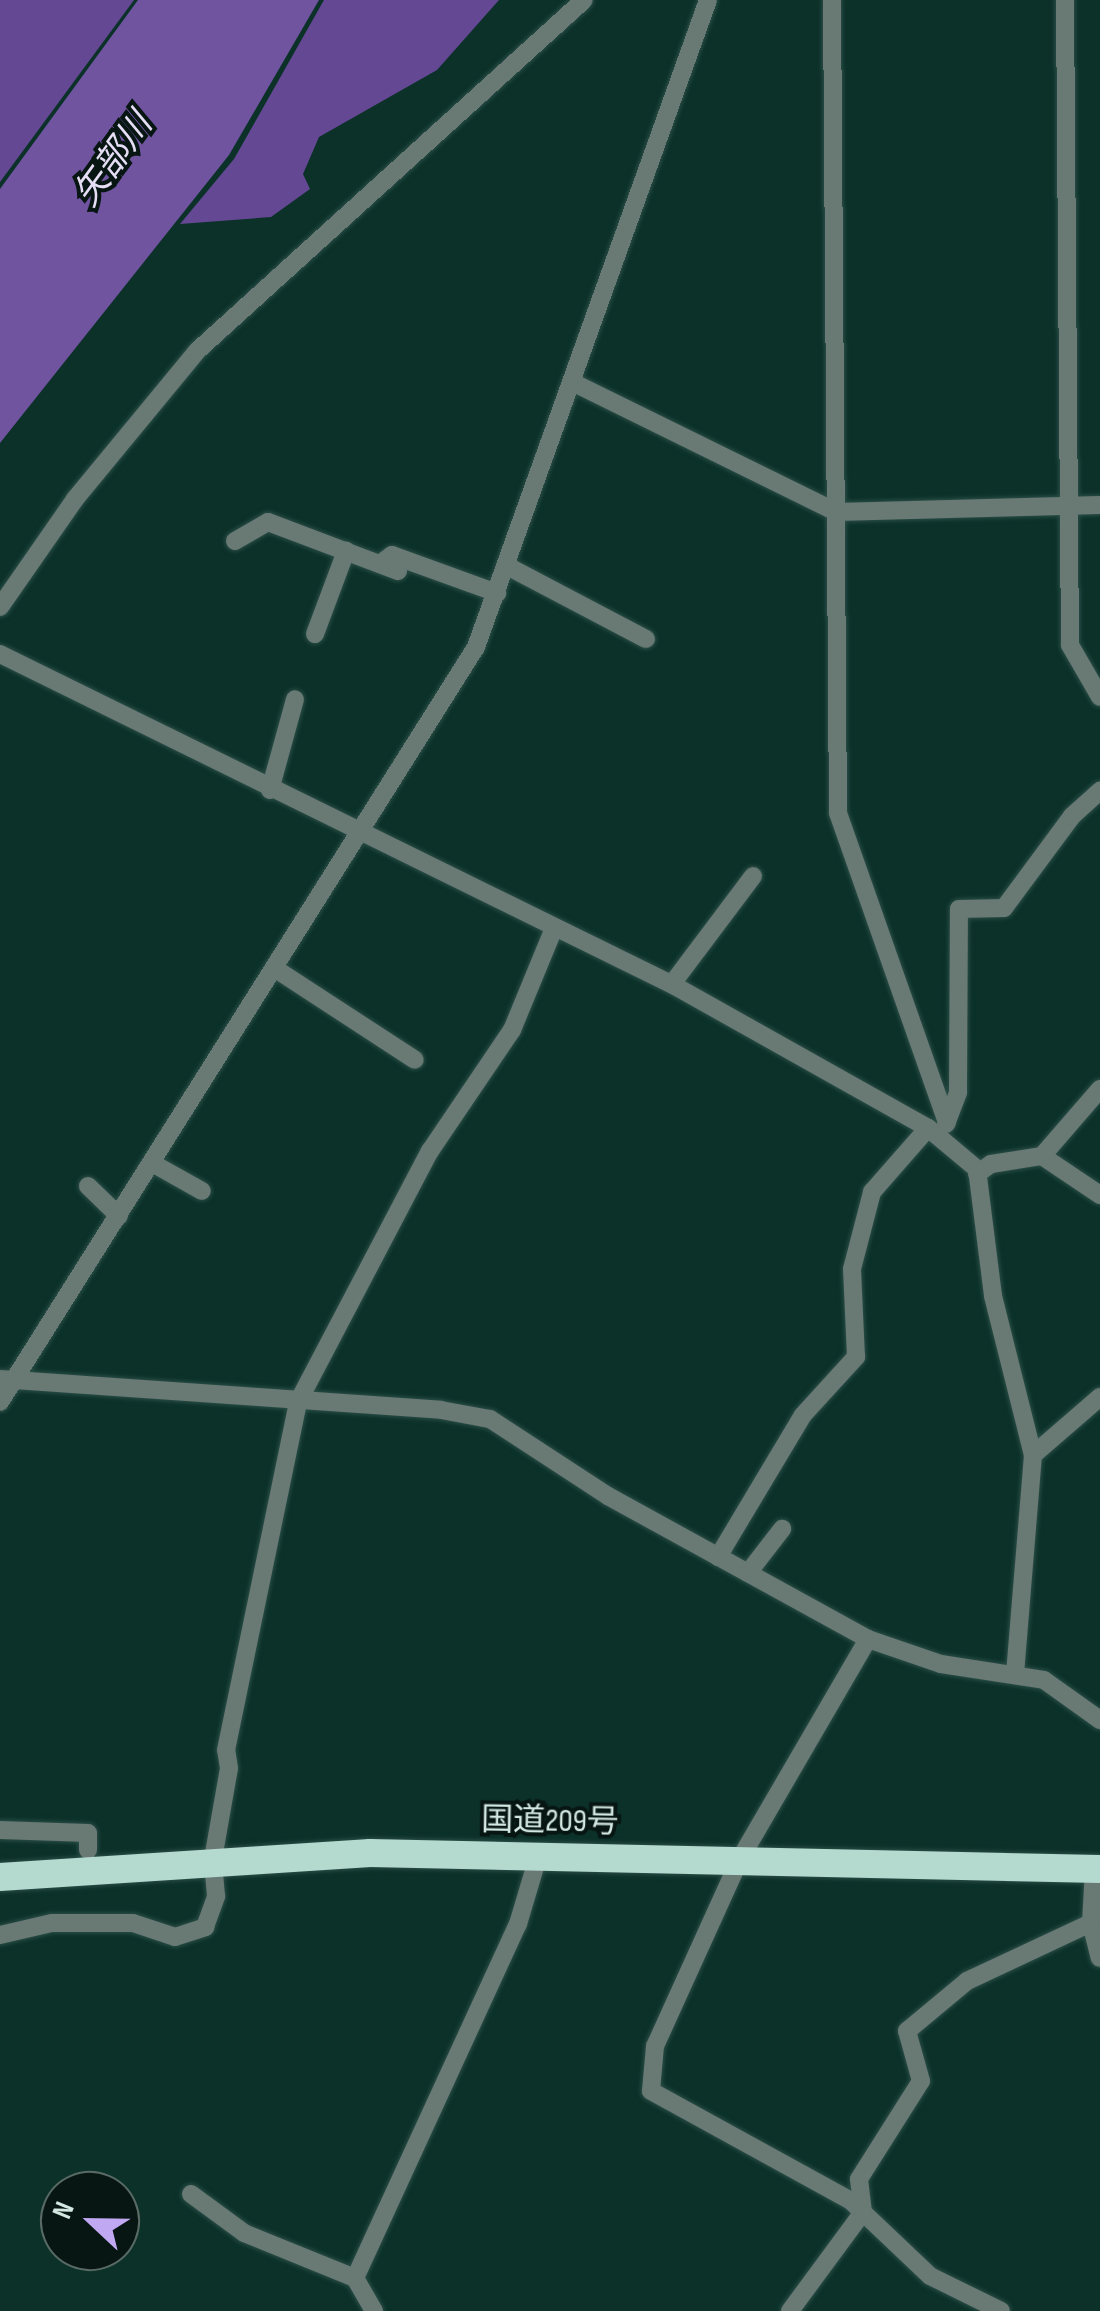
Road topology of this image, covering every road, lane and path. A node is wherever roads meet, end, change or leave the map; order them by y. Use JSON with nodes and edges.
{"nodes":[{"id":1,"x":584,"y":0,"type":"edge"},
{"id":2,"x":708,"y":0,"type":"edge"},
{"id":3,"x":832,"y":0,"type":"edge"},
{"id":4,"x":1065,"y":0,"type":"edge"},
{"id":5,"x":574,"y":383,"type":"junction"},
{"id":6,"x":1068,"y":505,"type":"junction"},
{"id":7,"x":1100,"y":505,"type":"edge"},
{"id":8,"x":836,"y":512,"type":"junction"},
{"id":9,"x":234,"y":541,"type":"dead end"},
{"id":10,"x":346,"y":551,"type":"junction"},
{"id":11,"x":506,"y":566,"type":"junction"},
{"id":12,"x":496,"y":592,"type":"junction"},
{"id":13,"x":0,"y":607,"type":"edge"},
{"id":14,"x":315,"y":634,"type":"dead end"},
{"id":15,"x":646,"y":640,"type":"dead end"},
{"id":16,"x":0,"y":654,"type":"edge"},
{"id":17,"x":1100,"y":697,"type":"edge"},
{"id":18,"x":295,"y":698,"type":"dead end"},
{"id":19,"x":270,"y":790,"type":"junction"},
{"id":20,"x":1100,"y":791,"type":"edge"},
{"id":21,"x":359,"y":832,"type":"junction"},
{"id":22,"x":753,"y":876,"type":"dead end"},
{"id":23,"x":554,"y":928,"type":"junction"},
{"id":24,"x":274,"y":968,"type":"junction"},
{"id":25,"x":672,"y":984,"type":"junction"},
{"id":26,"x":416,"y":1060,"type":"dead end"},
{"id":27,"x":1100,"y":1089,"type":"edge"},
{"id":28,"x":939,"y":1130,"type":"junction"},
{"id":29,"x":1042,"y":1156,"type":"junction"},
{"id":30,"x":152,"y":1163,"type":"junction"},
{"id":31,"x":978,"y":1174,"type":"junction"},
{"id":32,"x":88,"y":1186,"type":"dead end"},
{"id":33,"x":202,"y":1190,"type":"dead end"},
{"id":34,"x":1100,"y":1196,"type":"edge"},
{"id":35,"x":119,"y":1216,"type":"junction"},
{"id":36,"x":8,"y":1380,"type":"edge"},
{"id":37,"x":1100,"y":1397,"type":"edge"},
{"id":38,"x":0,"y":1402,"type":"edge"},
{"id":39,"x":298,"y":1402,"type":"junction"},
{"id":40,"x":1033,"y":1454,"type":"junction"},
{"id":41,"x":782,"y":1529,"type":"dead end"},
{"id":42,"x":718,"y":1556,"type":"junction"},
{"id":43,"x":748,"y":1573,"type":"junction"},
{"id":44,"x":868,"y":1639,"type":"junction"},
{"id":45,"x":1015,"y":1672,"type":"junction"},
{"id":46,"x":1100,"y":1720,"type":"edge"},
{"id":47,"x":0,"y":1830,"type":"edge"},
{"id":48,"x":88,"y":1850,"type":"dead end"},
{"id":49,"x":538,"y":1857,"type":"junction"},
{"id":50,"x":212,"y":1859,"type":"junction"},
{"id":51,"x":739,"y":1861,"type":"junction"},
{"id":52,"x":1097,"y":1869,"type":"edge"},
{"id":53,"x":0,"y":1877,"type":"edge"},
{"id":54,"x":1091,"y":1924,"type":"junction"},
{"id":55,"x":0,"y":1935,"type":"edge"},
{"id":56,"x":1100,"y":1958,"type":"edge"},
{"id":57,"x":191,"y":2194,"type":"dead end"},
{"id":58,"x":863,"y":2212,"type":"junction"},
{"id":59,"x":354,"y":2278,"type":"junction"},
{"id":60,"x":374,"y":2311,"type":"edge"},
{"id":61,"x":790,"y":2311,"type":"edge"},
{"id":62,"x":1000,"y":2311,"type":"edge"}],
"edges":[{"from":1,"to":13,"type":"street"},
{"from":2,"to":5,"type":"street"},
{"from":3,"to":8,"type":"street"},
{"from":4,"to":6,"type":"street"},
{"from":5,"to":8,"type":"street"},
{"from":5,"to":11,"type":"street"},
{"from":6,"to":7,"type":"street"},
{"from":6,"to":8,"type":"street"},
{"from":6,"to":17,"type":"street"},
{"from":8,"to":28,"type":"street"},
{"from":9,"to":10,"type":"street"},
{"from":10,"to":12,"type":"street"},
{"from":10,"to":14,"type":"street"},
{"from":11,"to":12,"type":"street"},
{"from":11,"to":15,"type":"street"},
{"from":12,"to":21,"type":"street"},
{"from":16,"to":19,"type":"street"},
{"from":18,"to":19,"type":"street"},
{"from":19,"to":21,"type":"street"},
{"from":20,"to":28,"type":"street"},
{"from":21,"to":23,"type":"street"},
{"from":21,"to":24,"type":"street"},
{"from":22,"to":25,"type":"street"},
{"from":23,"to":25,"type":"street"},
{"from":23,"to":39,"type":"street"},
{"from":24,"to":26,"type":"street"},
{"from":24,"to":30,"type":"street"},
{"from":25,"to":28,"type":"street"},
{"from":27,"to":29,"type":"street"},
{"from":28,"to":31,"type":"street"},
{"from":28,"to":42,"type":"street"},
{"from":29,"to":31,"type":"street"},
{"from":29,"to":34,"type":"street"},
{"from":30,"to":33,"type":"street"},
{"from":30,"to":35,"type":"street"},
{"from":31,"to":40,"type":"street"},
{"from":32,"to":35,"type":"street"},
{"from":35,"to":36,"type":"street"},
{"from":36,"to":38,"type":"street"},
{"from":36,"to":39,"type":"street"},
{"from":37,"to":40,"type":"street"},
{"from":39,"to":42,"type":"street"},
{"from":39,"to":50,"type":"street"},
{"from":40,"to":45,"type":"street"},
{"from":41,"to":43,"type":"street"},
{"from":42,"to":43,"type":"street"},
{"from":43,"to":44,"type":"street"},
{"from":44,"to":45,"type":"street"},
{"from":44,"to":51,"type":"street"},
{"from":45,"to":46,"type":"street"},
{"from":47,"to":48,"type":"street"},
{"from":49,"to":50,"type":"highway","name":"国道209号"},
{"from":49,"to":51,"type":"highway","name":"国道209号"},
{"from":49,"to":59,"type":"street"},
{"from":50,"to":53,"type":"highway","name":"国道209号"},
{"from":50,"to":55,"type":"street"},
{"from":51,"to":52,"type":"highway","name":"国道209号"},
{"from":51,"to":58,"type":"street"},
{"from":52,"to":54,"type":"street"},
{"from":54,"to":56,"type":"street"},
{"from":54,"to":58,"type":"street"},
{"from":57,"to":59,"type":"street"},
{"from":58,"to":61,"type":"street"},
{"from":58,"to":62,"type":"street"},
{"from":59,"to":60,"type":"street"}]}
